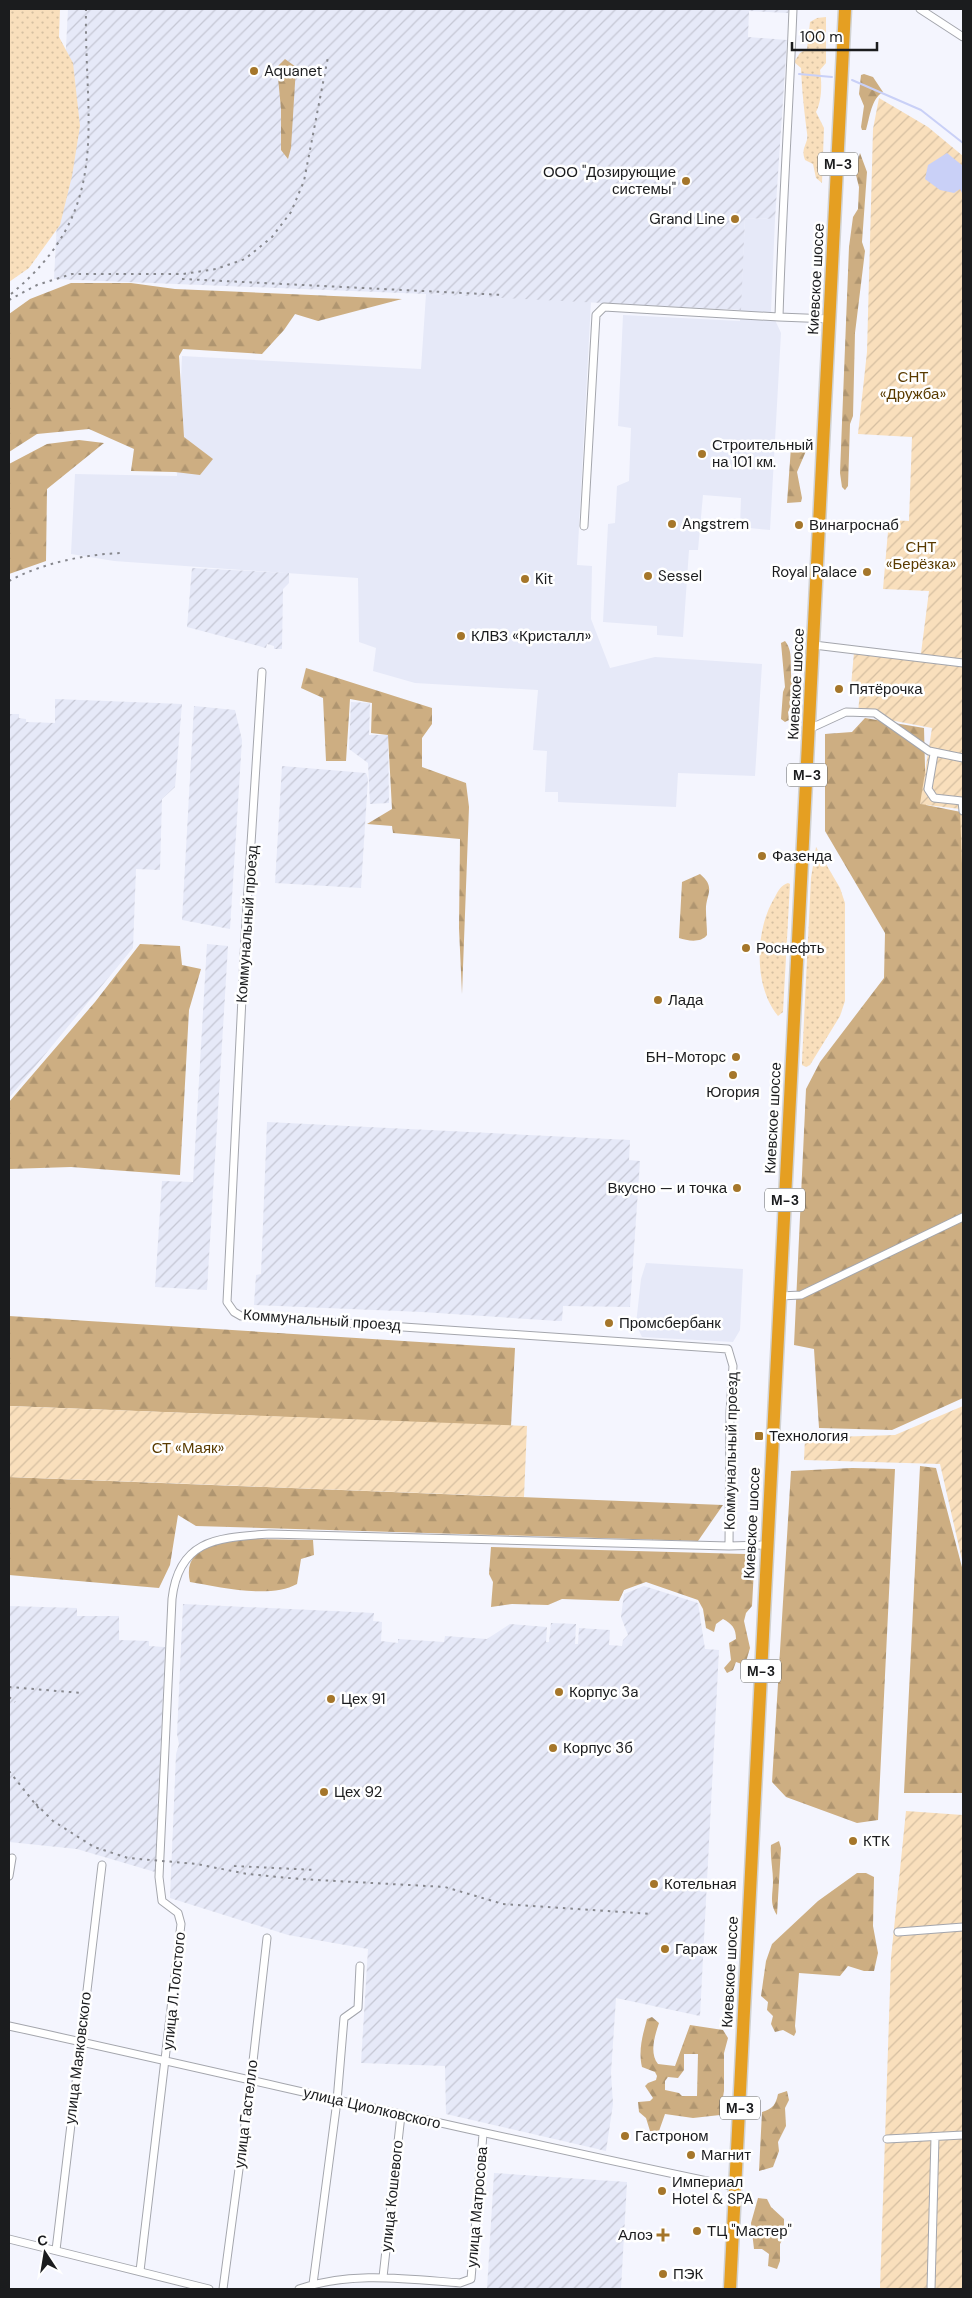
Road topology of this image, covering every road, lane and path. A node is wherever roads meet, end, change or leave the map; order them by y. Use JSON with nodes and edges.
{"nodes":[{"id":1,"x":794,"y":9,"type":"edge"},
{"id":2,"x":845,"y":9,"type":"edge"},
{"id":3,"x":920,"y":9,"type":"edge"},
{"id":4,"x":963,"y":37,"type":"edge"},
{"id":5,"x":779,"y":317,"type":"junction"},
{"id":6,"x":830,"y":319,"type":"junction"},
{"id":7,"x":584,"y":526,"type":"dead end"},
{"id":8,"x":814,"y":645,"type":"junction"},
{"id":9,"x":963,"y":663,"type":"edge"},
{"id":10,"x":262,"y":672,"type":"dead end"},
{"id":11,"x":809,"y":729,"type":"junction"},
{"id":12,"x":934,"y":754,"type":"junction"},
{"id":13,"x":963,"y":758,"type":"edge"},
{"id":14,"x":963,"y":801,"type":"edge"},
{"id":15,"x":963,"y":811,"type":"edge"},
{"id":16,"x":963,"y":1218,"type":"edge"},
{"id":17,"x":780,"y":1296,"type":"junction"},
{"id":18,"x":767,"y":1545,"type":"junction"},
{"id":19,"x":729,"y":1546,"type":"junction"},
{"id":20,"x":12,"y":1858,"type":"dead end"},
{"id":21,"x":102,"y":1865,"type":"dead end"},
{"id":22,"x":9,"y":1876,"type":"edge"},
{"id":23,"x":963,"y":1927,"type":"edge"},
{"id":24,"x":898,"y":1932,"type":"dead end"},
{"id":25,"x":267,"y":1938,"type":"dead end"},
{"id":26,"x":360,"y":1966,"type":"dead end"},
{"id":27,"x":9,"y":2026,"type":"edge"},
{"id":28,"x":80,"y":2041,"type":"junction"},
{"id":29,"x":166,"y":2060,"type":"junction"},
{"id":30,"x":251,"y":2079,"type":"junction"},
{"id":31,"x":337,"y":2101,"type":"junction"},
{"id":32,"x":401,"y":2115,"type":"junction"},
{"id":33,"x":483,"y":2134,"type":"junction"},
{"id":34,"x":963,"y":2135,"type":"edge"},
{"id":35,"x":935,"y":2137,"type":"junction"},
{"id":36,"x":887,"y":2139,"type":"dead end"},
{"id":37,"x":736,"y":2188,"type":"junction"},
{"id":38,"x":9,"y":2239,"type":"edge"},
{"id":39,"x":56,"y":2250,"type":"junction"},
{"id":40,"x":140,"y":2271,"type":"junction"},
{"id":41,"x":383,"y":2277,"type":"junction"},
{"id":42,"x":313,"y":2284,"type":"junction"},
{"id":43,"x":209,"y":2289,"type":"edge"},
{"id":44,"x":223,"y":2289,"type":"edge"},
{"id":45,"x":299,"y":2289,"type":"edge"},
{"id":46,"x":730,"y":2289,"type":"edge"},
{"id":47,"x":930,"y":2289,"type":"edge"}],
"edges":[{"from":1,"to":5,"type":"street"},
{"from":2,"to":6,"type":"highway","name":"Киевское шоссе","number":"М-3"},
{"from":3,"to":4,"type":"street"},
{"from":5,"to":6,"type":"street"},
{"from":5,"to":7,"type":"street"},
{"from":6,"to":8,"type":"highway","name":"Киевское шоссе","number":"М-3"},
{"from":8,"to":9,"type":"street"},
{"from":8,"to":11,"type":"highway","name":"Киевское шоссе","number":"М-3"},
{"from":10,"to":19,"type":"street","name":"Коммунальный проезд"},
{"from":11,"to":12,"type":"street"},
{"from":11,"to":17,"type":"highway","name":"Киевское шоссе","number":"М-3"},
{"from":12,"to":13,"type":"street"},
{"from":12,"to":14,"type":"street"},
{"from":14,"to":15,"type":"street"},
{"from":16,"to":17,"type":"street"},
{"from":17,"to":18,"type":"highway","name":"Киевское шоссе","number":"М-3"},
{"from":18,"to":19,"type":"street","name":"Коммунальный проезд"},
{"from":18,"to":37,"type":"highway","name":"Киевское шоссе","number":"М-3"},
{"from":19,"to":29,"type":"street","name":"улица Л.Толстого"},
{"from":20,"to":22,"type":"street"},
{"from":21,"to":28,"type":"street","name":"улица Маяковского"},
{"from":23,"to":24,"type":"street"},
{"from":25,"to":30,"type":"street","name":"улица Гастелло"},
{"from":26,"to":31,"type":"street"},
{"from":27,"to":28,"type":"street","name":"улица Циолковского"},
{"from":28,"to":29,"type":"street","name":"улица Циолковского"},
{"from":28,"to":39,"type":"street","name":"улица Маяковского"},
{"from":29,"to":30,"type":"street","name":"улица Циолковского"},
{"from":29,"to":40,"type":"street","name":"улица Л.Толстого"},
{"from":30,"to":31,"type":"street","name":"улица Циолковского"},
{"from":30,"to":44,"type":"street","name":"улица Гастелло"},
{"from":31,"to":32,"type":"street","name":"улица Циолковского"},
{"from":31,"to":42,"type":"street"},
{"from":32,"to":33,"type":"street","name":"улица Циолковского"},
{"from":32,"to":41,"type":"street","name":"улица Кошевого"},
{"from":33,"to":37,"type":"street","name":"улица Циолковского"},
{"from":33,"to":41,"type":"street","name":"улица Матросова"},
{"from":34,"to":35,"type":"street"},
{"from":35,"to":36,"type":"street"},
{"from":35,"to":47,"type":"street"},
{"from":37,"to":46,"type":"highway","name":"Киевское шоссе","number":"М-3"},
{"from":38,"to":39,"type":"street"},
{"from":39,"to":40,"type":"street"},
{"from":40,"to":43,"type":"street"},
{"from":41,"to":42,"type":"street"},
{"from":42,"to":45,"type":"street"}]}
